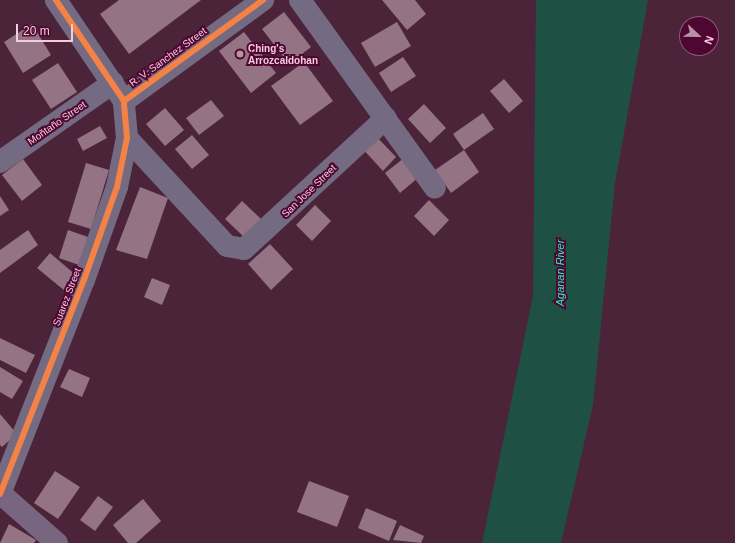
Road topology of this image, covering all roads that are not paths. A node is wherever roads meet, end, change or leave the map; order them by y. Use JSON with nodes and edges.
{"nodes":[{"id":1,"x":56,"y":0,"type":"edge"},
{"id":2,"x":263,"y":0,"type":"edge"},
{"id":3,"x":300,"y":0,"type":"edge"},
{"id":4,"x":119,"y":92,"type":"junction"},
{"id":5,"x":386,"y":118,"type":"junction"},
{"id":6,"x":127,"y":138,"type":"junction"},
{"id":7,"x":0,"y":162,"type":"edge"},
{"id":8,"x":435,"y":188,"type":"dead end"},
{"id":9,"x":0,"y":493,"type":"edge"},
{"id":10,"x":57,"y":543,"type":"edge"}],
"edges":[{"from":1,"to":4,"type":"street","name":"R. V. Sanchez Street"},
{"from":2,"to":4,"type":"street","name":"R. V. Sanchez Street"},
{"from":3,"to":5,"type":"street"},
{"from":4,"to":6,"type":"street","name":"Suarez Street"},
{"from":4,"to":7,"type":"street","name":"Moñtaño Street"},
{"from":5,"to":6,"type":"street","name":"San Jose Street"},
{"from":5,"to":8,"type":"street"},
{"from":6,"to":9,"type":"street","name":"Suarez Street"},
{"from":9,"to":10,"type":"main road"}]}
